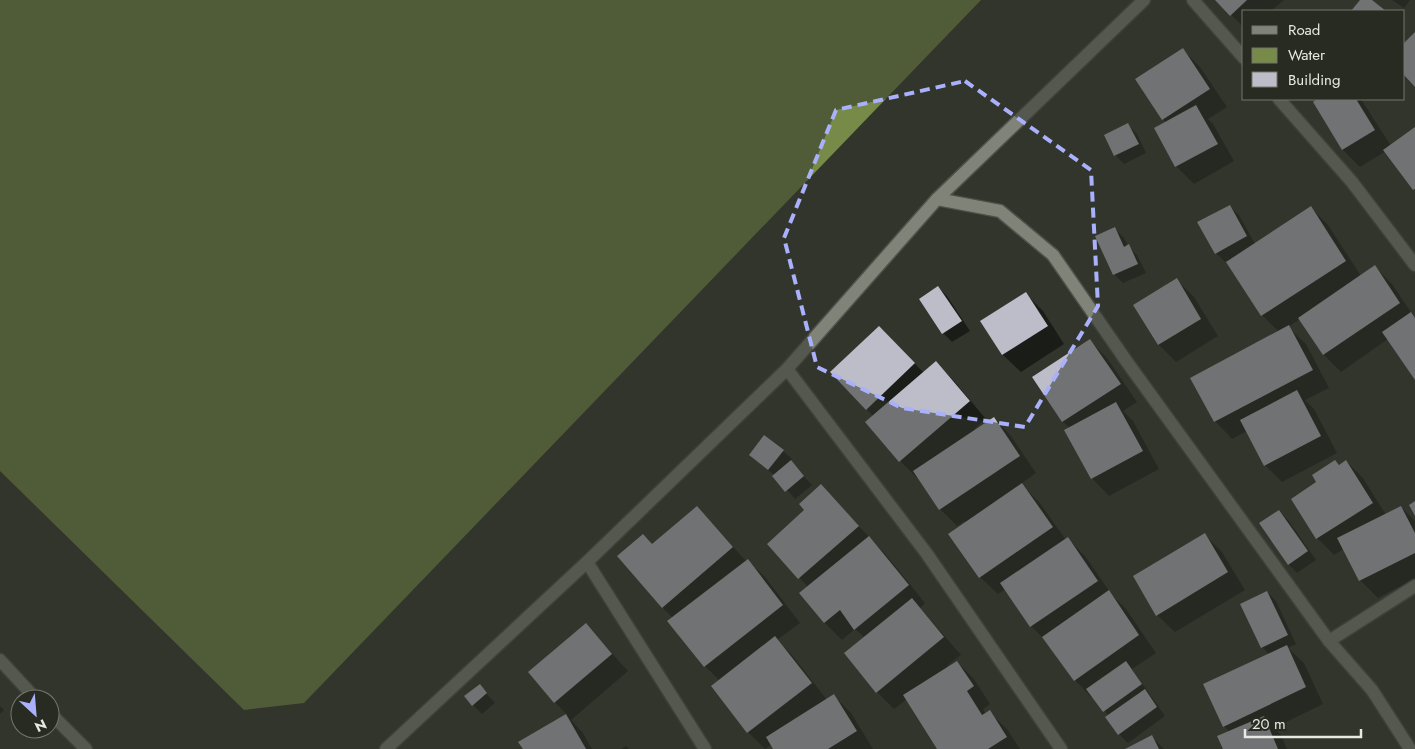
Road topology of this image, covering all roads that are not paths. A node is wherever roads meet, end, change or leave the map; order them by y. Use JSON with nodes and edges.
{"nodes":[{"id":1,"x":1144,"y":0,"type":"edge"},
{"id":2,"x":1193,"y":0,"type":"edge"},
{"id":3,"x":1242,"y":56,"type":"edge"},
{"id":4,"x":1280,"y":100,"type":"edge"},
{"id":5,"x":937,"y":199,"type":"junction"},
{"id":6,"x":1415,"y":265,"type":"edge"},
{"id":7,"x":787,"y":369,"type":"junction"},
{"id":8,"x":587,"y":562,"type":"junction"},
{"id":9,"x":1415,"y":586,"type":"edge"},
{"id":10,"x":1328,"y":641,"type":"junction"},
{"id":11,"x":0,"y":660,"type":"edge"},
{"id":12,"x":27,"y":689,"type":"edge"},
{"id":13,"x":60,"y":723,"type":"edge"},
{"id":14,"x":86,"y":749,"type":"edge"},
{"id":15,"x":386,"y":749,"type":"edge"},
{"id":16,"x":705,"y":749,"type":"edge"},
{"id":17,"x":1061,"y":749,"type":"edge"},
{"id":18,"x":1410,"y":749,"type":"edge"}],
"edges":[{"from":1,"to":5,"type":"street"},
{"from":2,"to":3,"type":"street"},
{"from":4,"to":6,"type":"street"},
{"from":5,"to":7,"type":"street"},
{"from":5,"to":10,"type":"street"},
{"from":7,"to":8,"type":"street"},
{"from":7,"to":17,"type":"street"},
{"from":8,"to":15,"type":"street"},
{"from":8,"to":16,"type":"street"},
{"from":9,"to":10,"type":"street"},
{"from":10,"to":18,"type":"street"},
{"from":11,"to":12,"type":"street"},
{"from":13,"to":14,"type":"street"}]}
